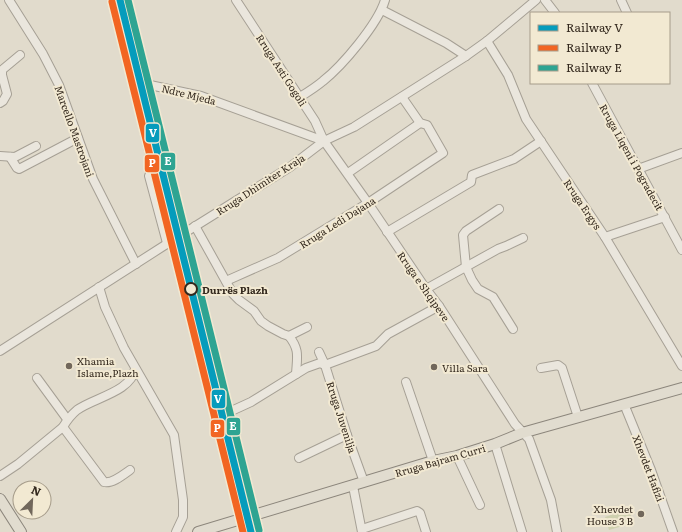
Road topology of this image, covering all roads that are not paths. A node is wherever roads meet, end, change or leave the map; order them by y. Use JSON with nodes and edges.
{"nodes":[{"id":1,"x":9,"y":0,"type":"edge"},
{"id":2,"x":115,"y":0,"type":"edge"},
{"id":3,"x":236,"y":0,"type":"edge"},
{"id":4,"x":385,"y":0,"type":"edge"},
{"id":5,"x":545,"y":0,"type":"edge"},
{"id":6,"x":621,"y":0,"type":"edge"},
{"id":7,"x":534,"y":1,"type":"edge"},
{"id":8,"x":382,"y":10,"type":"junction"},
{"id":9,"x":554,"y":12,"type":"edge"},
{"id":10,"x":627,"y":12,"type":"edge"},
{"id":11,"x":487,"y":41,"type":"junction"},
{"id":12,"x":20,"y":56,"type":"dead end"},
{"id":13,"x":466,"y":56,"type":"junction"},
{"id":14,"x":593,"y":84,"type":"edge"},
{"id":15,"x":137,"y":87,"type":"junction"},
{"id":16,"x":300,"y":97,"type":"junction"},
{"id":17,"x":402,"y":97,"type":"junction"},
{"id":18,"x":0,"y":103,"type":"edge"},
{"id":19,"x":420,"y":123,"type":"junction"},
{"id":20,"x":78,"y":138,"type":"junction"},
{"id":21,"x":324,"y":141,"type":"junction"},
{"id":22,"x":541,"y":141,"type":"junction"},
{"id":23,"x":36,"y":146,"type":"dead end"},
{"id":24,"x":682,"y":153,"type":"edge"},
{"id":25,"x":0,"y":156,"type":"edge"},
{"id":26,"x":10,"y":157,"type":"junction"},
{"id":27,"x":638,"y":169,"type":"junction"},
{"id":28,"x":348,"y":173,"type":"junction"},
{"id":29,"x":368,"y":203,"type":"junction"},
{"id":30,"x":500,"y":209,"type":"dead end"},
{"id":31,"x":665,"y":217,"type":"junction"},
{"id":32,"x":195,"y":226,"type":"junction"},
{"id":33,"x":387,"y":232,"type":"junction"},
{"id":34,"x":605,"y":237,"type":"junction"},
{"id":35,"x":523,"y":238,"type":"dead end"},
{"id":36,"x":167,"y":243,"type":"junction"},
{"id":37,"x":682,"y":250,"type":"edge"},
{"id":38,"x":136,"y":264,"type":"junction"},
{"id":39,"x":466,"y":266,"type":"junction"},
{"id":40,"x":226,"y":280,"type":"junction"},
{"id":41,"x":99,"y":288,"type":"junction"},
{"id":42,"x":426,"y":289,"type":"junction"},
{"id":43,"x":439,"y":306,"type":"junction"},
{"id":44,"x":205,"y":323,"type":"dead end"},
{"id":45,"x":307,"y":327,"type":"dead end"},
{"id":46,"x":513,"y":329,"type":"dead end"},
{"id":47,"x":290,"y":336,"type":"junction"},
{"id":48,"x":0,"y":352,"type":"edge"},
{"id":49,"x":319,"y":352,"type":"dead end"},
{"id":50,"x":325,"y":365,"type":"junction"},
{"id":51,"x":682,"y":366,"type":"edge"},
{"id":52,"x":541,"y":368,"type":"dead end"},
{"id":53,"x":135,"y":369,"type":"junction"},
{"id":54,"x":296,"y":374,"type":"junction"},
{"id":55,"x":37,"y":378,"type":"dead end"},
{"id":56,"x":406,"y":382,"type":"dead end"},
{"id":57,"x":682,"y":388,"type":"edge"},
{"id":58,"x":624,"y":404,"type":"junction"},
{"id":59,"x":227,"y":413,"type":"junction"},
{"id":60,"x":578,"y":417,"type":"junction"},
{"id":61,"x":67,"y":419,"type":"junction"},
{"id":62,"x":63,"y":427,"type":"junction"},
{"id":63,"x":522,"y":433,"type":"junction"},
{"id":64,"x":347,"y":435,"type":"junction"},
{"id":65,"x":495,"y":444,"type":"junction"},
{"id":66,"x":457,"y":456,"type":"junction"},
{"id":67,"x":299,"y":458,"type":"dead end"},
{"id":68,"x":433,"y":461,"type":"junction"},
{"id":69,"x":130,"y":470,"type":"dead end"},
{"id":70,"x":0,"y":476,"type":"edge"},
{"id":71,"x":364,"y":482,"type":"junction"},
{"id":72,"x":353,"y":486,"type":"junction"},
{"id":73,"x":0,"y":499,"type":"edge"},
{"id":74,"x":480,"y":505,"type":"dead end"},
{"id":75,"x":253,"y":516,"type":"junction"},
{"id":76,"x":362,"y":530,"type":"edge"},
{"id":77,"x":21,"y":532,"type":"edge"},
{"id":78,"x":176,"y":532,"type":"edge"},
{"id":79,"x":198,"y":532,"type":"edge"},
{"id":80,"x":257,"y":532,"type":"edge"},
{"id":81,"x":426,"y":532,"type":"edge"},
{"id":82,"x":522,"y":532,"type":"edge"},
{"id":83,"x":557,"y":532,"type":"edge"},
{"id":84,"x":674,"y":532,"type":"edge"}],
"edges":[{"from":1,"to":20,"type":"street","name":"Marcello Mastrojani"},
{"from":2,"to":15,"type":"street"},
{"from":3,"to":16,"type":"street","name":"Rruga Asti Gogoli"},
{"from":4,"to":8,"type":"street"},
{"from":5,"to":9,"type":"street"},
{"from":6,"to":10,"type":"street"},
{"from":7,"to":11,"type":"street","name":"Rruga Dhimiter Kraja"},
{"from":8,"to":13,"type":"street"},
{"from":8,"to":16,"type":"street"},
{"from":11,"to":13,"type":"street","name":"Rruga Dhimiter Kraja"},
{"from":11,"to":22,"type":"street","name":"Rruga Ergys"},
{"from":12,"to":18,"type":"street"},
{"from":13,"to":17,"type":"street","name":"Rruga Dhimiter Kraja"},
{"from":14,"to":27,"type":"street","name":"Rruga Liqeni i Pogradecit"},
{"from":15,"to":21,"type":"street","name":"Ndre Mjeda"},
{"from":15,"to":36,"type":"street"},
{"from":16,"to":21,"type":"street","name":"Rruga Asti Gogoli"},
{"from":17,"to":19,"type":"street"},
{"from":17,"to":21,"type":"street","name":"Rruga Dhimiter Kraja"},
{"from":19,"to":28,"type":"street"},
{"from":19,"to":29,"type":"street","name":"Rruga Ledi Dajana"},
{"from":20,"to":26,"type":"street"},
{"from":20,"to":38,"type":"street","name":"Marcello Mastrojani"},
{"from":21,"to":28,"type":"street","name":"Rruga e Shqipeve"},
{"from":21,"to":32,"type":"street","name":"Rruga Dhimiter Kraja"},
{"from":22,"to":33,"type":"street"},
{"from":22,"to":34,"type":"street","name":"Rruga Ergys"},
{"from":23,"to":26,"type":"street"},
{"from":24,"to":27,"type":"street"},
{"from":25,"to":26,"type":"street"},
{"from":27,"to":31,"type":"street","name":"Rruga Liqeni i Pogradecit"},
{"from":28,"to":29,"type":"street","name":"Rruga e Shqipeve"},
{"from":29,"to":33,"type":"street","name":"Rruga e Shqipeve"},
{"from":29,"to":40,"type":"street","name":"Rruga Ledi Dajana"},
{"from":30,"to":39,"type":"street"},
{"from":31,"to":34,"type":"street"},
{"from":31,"to":37,"type":"street","name":"Rruga Liqeni i Pogradecit"},
{"from":32,"to":36,"type":"street","name":"Rruga Dhimiter Kraja"},
{"from":32,"to":40,"type":"street"},
{"from":33,"to":42,"type":"street","name":"Rruga e Shqipeve"},
{"from":34,"to":51,"type":"street","name":"Rruga Ergys"},
{"from":35,"to":39,"type":"street"},
{"from":36,"to":38,"type":"street","name":"Rruga Dhimiter Kraja"},
{"from":38,"to":41,"type":"street","name":"Rruga Dhimiter Kraja"},
{"from":39,"to":42,"type":"street"},
{"from":39,"to":46,"type":"street"},
{"from":40,"to":47,"type":"street"},
{"from":41,"to":48,"type":"street","name":"Rruga Dhimiter Kraja"},
{"from":41,"to":53,"type":"street"},
{"from":42,"to":43,"type":"street","name":"Rruga e Shqipeve"},
{"from":43,"to":50,"type":"street"},
{"from":43,"to":63,"type":"street","name":"Rruga e Shqipeve"},
{"from":44,"to":59,"type":"street"},
{"from":45,"to":47,"type":"street"},
{"from":47,"to":54,"type":"street"},
{"from":49,"to":50,"type":"street","name":"Rruga Juvenilja"},
{"from":50,"to":54,"type":"street"},
{"from":50,"to":64,"type":"street","name":"Rruga Juvenilja"},
{"from":52,"to":60,"type":"street"},
{"from":53,"to":61,"type":"street"},
{"from":53,"to":78,"type":"street"},
{"from":54,"to":59,"type":"street"},
{"from":55,"to":61,"type":"street"},
{"from":56,"to":68,"type":"street"},
{"from":57,"to":58,"type":"main road","name":"Rruga Bajram Curri"},
{"from":58,"to":60,"type":"main road","name":"Rruga Bajram Curri"},
{"from":58,"to":84,"type":"street","name":"Xhevdet Hafizi"},
{"from":59,"to":75,"type":"street"},
{"from":60,"to":63,"type":"main road","name":"Rruga Bajram Curri"},
{"from":61,"to":62,"type":"street"},
{"from":62,"to":69,"type":"street"},
{"from":62,"to":70,"type":"street"},
{"from":63,"to":65,"type":"main road","name":"Rruga Bajram Curri"},
{"from":63,"to":83,"type":"street","name":"Rruga e Shqipeve"},
{"from":64,"to":67,"type":"street"},
{"from":64,"to":71,"type":"street","name":"Rruga Juvenilja"},
{"from":65,"to":66,"type":"main road","name":"Rruga Bajram Curri"},
{"from":65,"to":82,"type":"street"},
{"from":66,"to":68,"type":"main road","name":"Rruga Bajram Curri"},
{"from":66,"to":74,"type":"street"},
{"from":68,"to":71,"type":"main road","name":"Rruga Bajram Curri"},
{"from":71,"to":72,"type":"main road","name":"Rruga Bajram Curri"},
{"from":72,"to":75,"type":"main road","name":"Rruga Bajram Curri"},
{"from":72,"to":76,"type":"street"},
{"from":73,"to":77,"type":"main road"},
{"from":75,"to":79,"type":"main road","name":"Rruga Bajram Curri"},
{"from":75,"to":80,"type":"street"},
{"from":76,"to":81,"type":"street"}]}
